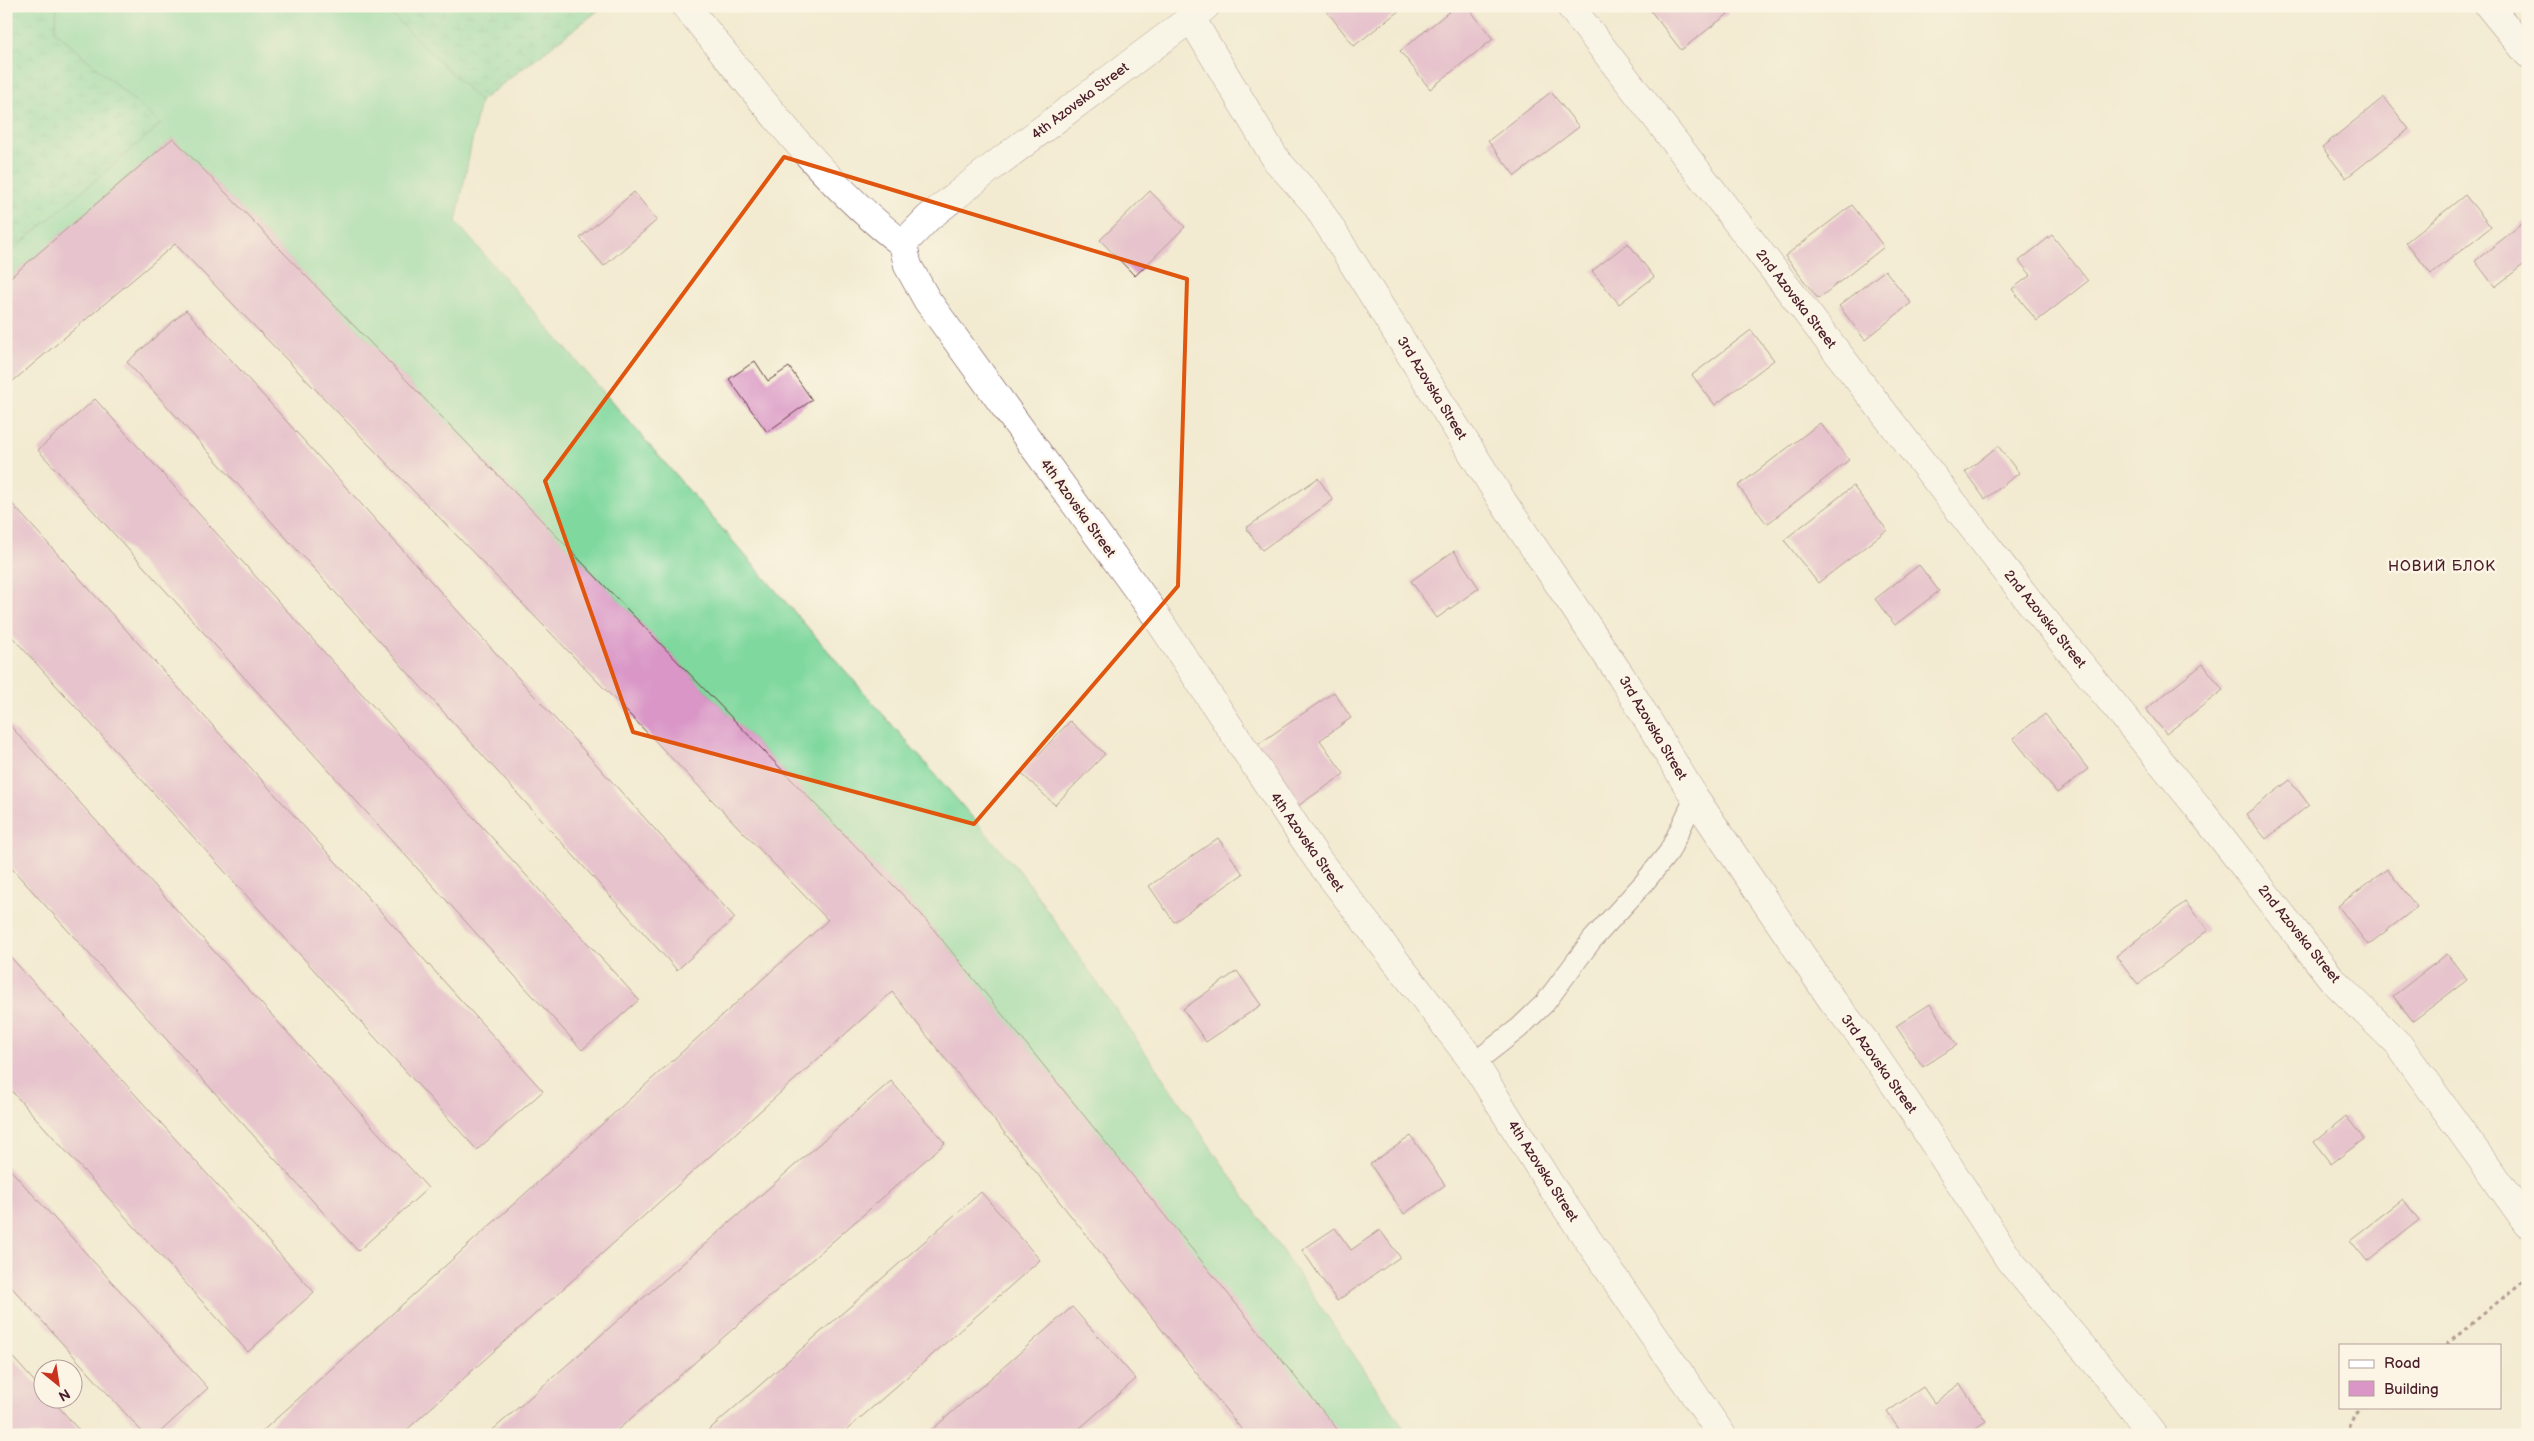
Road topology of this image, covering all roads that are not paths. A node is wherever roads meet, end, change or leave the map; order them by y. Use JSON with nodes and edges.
{"nodes":[{"id":1,"x":686,"y":6,"type":"edge"},
{"id":2,"x":1570,"y":6,"type":"edge"},
{"id":3,"x":2491,"y":7,"type":"edge"},
{"id":4,"x":1199,"y":12,"type":"edge"},
{"id":5,"x":2528,"y":54,"type":"edge"},
{"id":6,"x":902,"y":244,"type":"junction"},
{"id":7,"x":1695,"y":798,"type":"junction"},
{"id":8,"x":1474,"y":1063,"type":"junction"},
{"id":9,"x":2528,"y":1224,"type":"edge"},
{"id":10,"x":1722,"y":1435,"type":"edge"},
{"id":11,"x":2153,"y":1435,"type":"edge"}],
"edges":[{"from":1,"to":6,"type":"street"},
{"from":2,"to":9,"type":"street","name":"2nd Azovska Street"},
{"from":3,"to":5,"type":"street"},
{"from":4,"to":6,"type":"street","name":"4th Azovska Street"},
{"from":4,"to":7,"type":"street","name":"3rd Azovska Street"},
{"from":6,"to":8,"type":"street","name":"4th Azovska Street"},
{"from":7,"to":8,"type":"lane"},
{"from":7,"to":11,"type":"street","name":"3rd Azovska Street"},
{"from":8,"to":10,"type":"street","name":"4th Azovska Street"}]}
